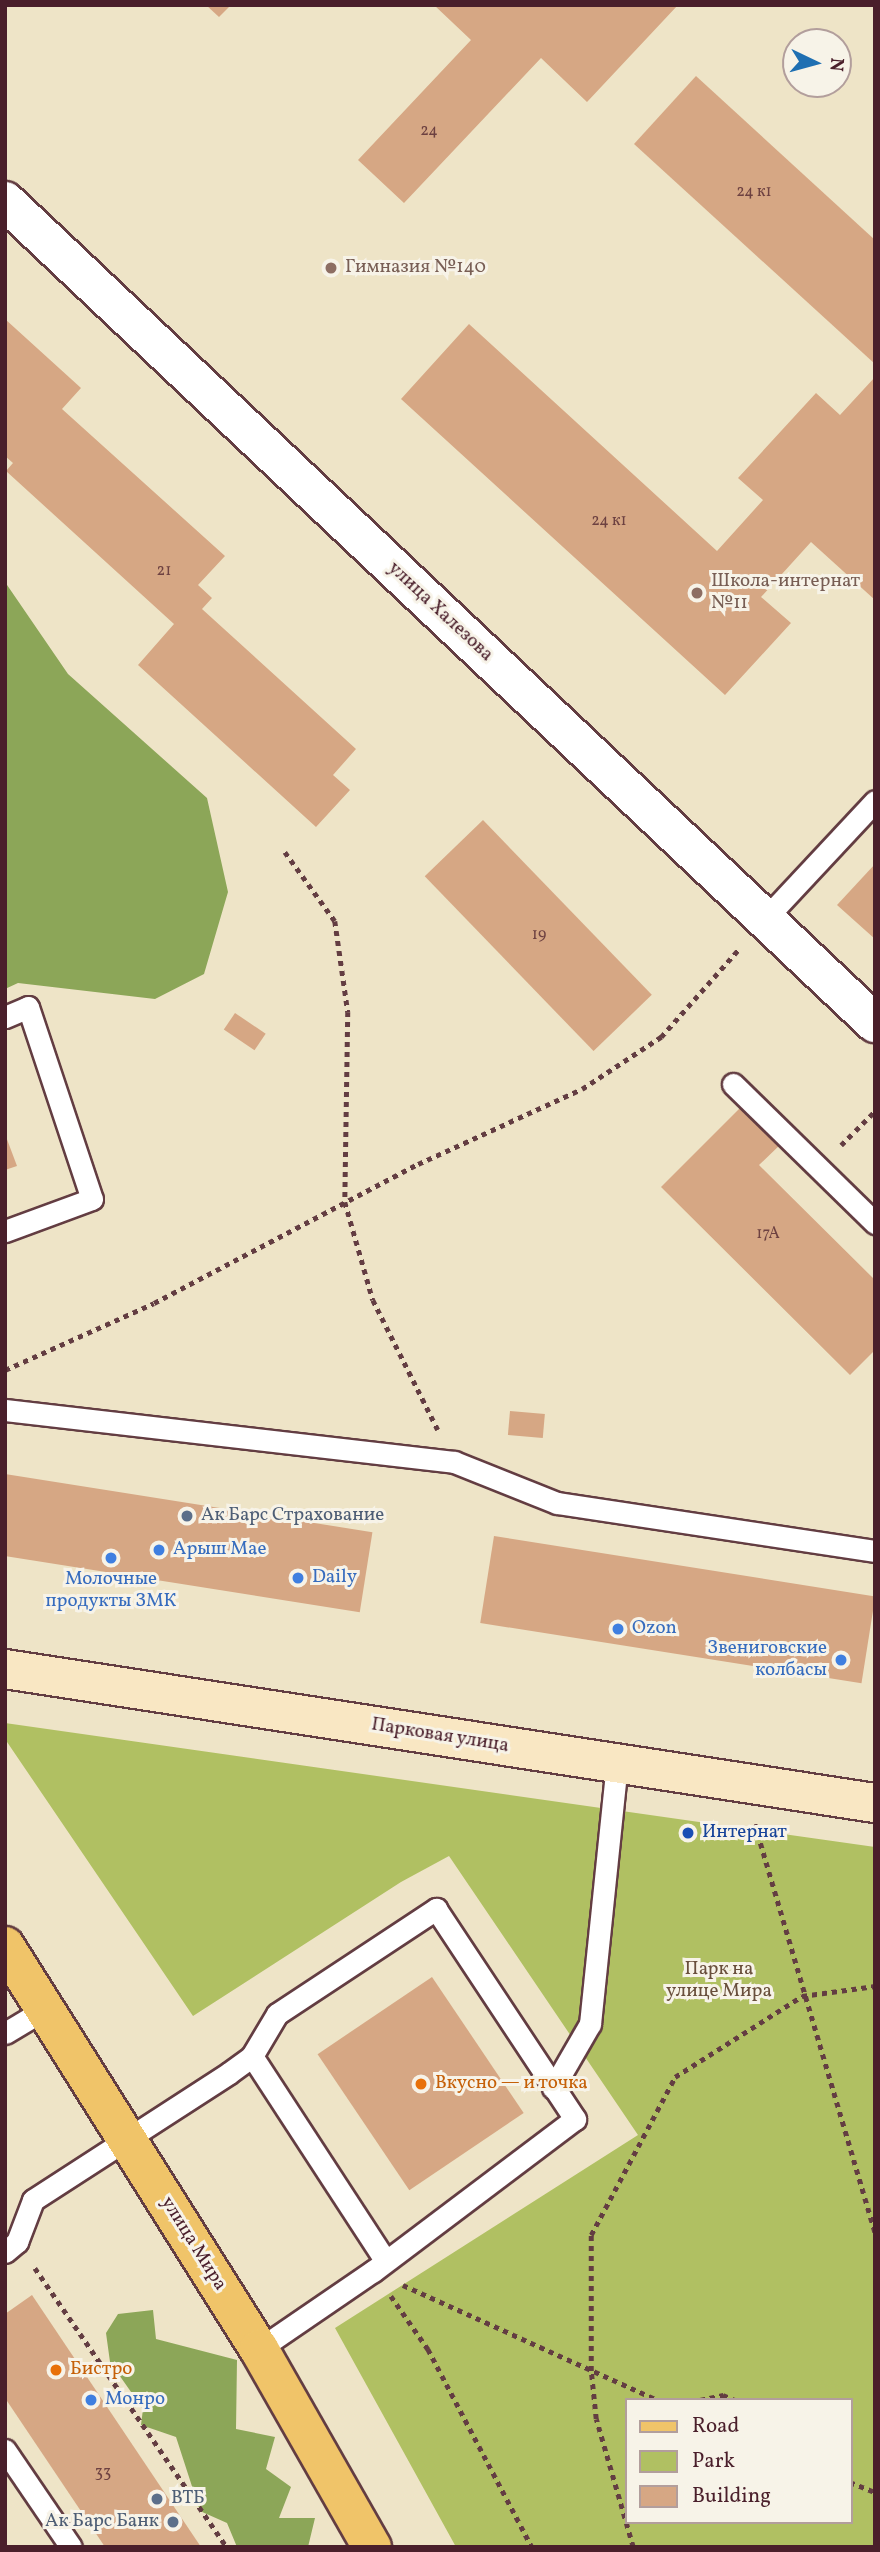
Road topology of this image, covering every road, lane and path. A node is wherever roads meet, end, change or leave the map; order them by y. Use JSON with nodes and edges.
{"nodes":[{"id":1,"x":5,"y":201,"type":"edge"},
{"id":2,"x":875,"y":801,"type":"edge"},
{"id":3,"x":285,"y":852,"type":"dead end"},
{"id":4,"x":765,"y":919,"type":"junction"},
{"id":5,"x":5,"y":1017,"type":"edge"},
{"id":6,"x":875,"y":1023,"type":"edge"},
{"id":7,"x":733,"y":1084,"type":"dead end"},
{"id":8,"x":875,"y":1111,"type":"edge"},
{"id":9,"x":819,"y":1168,"type":"junction"},
{"id":10,"x":345,"y":1202,"type":"junction"},
{"id":11,"x":875,"y":1223,"type":"edge"},
{"id":12,"x":5,"y":1231,"type":"edge"},
{"id":13,"x":5,"y":1370,"type":"edge"},
{"id":14,"x":5,"y":1410,"type":"edge"},
{"id":15,"x":454,"y":1462,"type":"junction"},
{"id":16,"x":875,"y":1551,"type":"edge"},
{"id":17,"x":5,"y":1669,"type":"edge"},
{"id":18,"x":617,"y":1763,"type":"junction"},
{"id":19,"x":744,"y":1783,"type":"junction"},
{"id":20,"x":875,"y":1803,"type":"edge"},
{"id":21,"x":5,"y":1946,"type":"edge"},
{"id":22,"x":875,"y":1986,"type":"edge"},
{"id":23,"x":802,"y":1996,"type":"junction"},
{"id":24,"x":47,"y":2008,"type":"junction"},
{"id":25,"x":5,"y":2033,"type":"edge"},
{"id":26,"x":252,"y":2056,"type":"junction"},
{"id":27,"x":553,"y":2088,"type":"junction"},
{"id":28,"x":128,"y":2142,"type":"junction"},
{"id":29,"x":875,"y":2233,"type":"edge"},
{"id":30,"x":11,"y":2247,"type":"edge"},
{"id":31,"x":379,"y":2266,"type":"junction"},
{"id":32,"x":259,"y":2349,"type":"junction"},
{"id":33,"x":591,"y":2371,"type":"junction"},
{"id":34,"x":653,"y":2398,"type":"edge"},
{"id":35,"x":709,"y":2398,"type":"edge"},
{"id":36,"x":730,"y":2398,"type":"edge"},
{"id":37,"x":5,"y":2450,"type":"edge"},
{"id":38,"x":852,"y":2483,"type":"edge"},
{"id":39,"x":875,"y":2492,"type":"edge"},
{"id":40,"x":624,"y":2516,"type":"edge"},
{"id":41,"x":626,"y":2524,"type":"edge"},
{"id":42,"x":71,"y":2547,"type":"edge"},
{"id":43,"x":227,"y":2547,"type":"edge"},
{"id":44,"x":372,"y":2547,"type":"edge"},
{"id":45,"x":532,"y":2547,"type":"edge"},
{"id":46,"x":633,"y":2547,"type":"edge"}],
"edges":[{"from":1,"to":4,"type":"street","name":"улица Халезова"},
{"from":2,"to":4,"type":"lane"},
{"from":3,"to":10,"type":"path"},
{"from":4,"to":6,"type":"street","name":"улица Халезова"},
{"from":4,"to":10,"type":"path"},
{"from":5,"to":12,"type":"lane"},
{"from":7,"to":9,"type":"lane"},
{"from":8,"to":9,"type":"path"},
{"from":9,"to":11,"type":"lane"},
{"from":10,"to":13,"type":"path"},
{"from":10,"to":15,"type":"path"},
{"from":14,"to":15,"type":"lane"},
{"from":15,"to":16,"type":"lane"},
{"from":17,"to":18,"type":"street","name":"Парковая улица"},
{"from":18,"to":19,"type":"street","name":"Парковая улица"},
{"from":18,"to":27,"type":"lane"},
{"from":19,"to":20,"type":"street","name":"Парковая улица"},
{"from":19,"to":23,"type":"path"},
{"from":21,"to":24,"type":"main road","name":"улица Мира"},
{"from":22,"to":23,"type":"path"},
{"from":23,"to":29,"type":"path"},
{"from":23,"to":33,"type":"path"},
{"from":24,"to":25,"type":"lane"},
{"from":24,"to":28,"type":"main road","name":"улица Мира"},
{"from":26,"to":27,"type":"lane"},
{"from":26,"to":28,"type":"lane"},
{"from":26,"to":31,"type":"lane"},
{"from":27,"to":31,"type":"lane"},
{"from":28,"to":30,"type":"lane"},
{"from":28,"to":32,"type":"main road","name":"улица Мира"},
{"from":30,"to":43,"type":"path"},
{"from":31,"to":32,"type":"lane"},
{"from":31,"to":33,"type":"path"},
{"from":31,"to":45,"type":"path"},
{"from":32,"to":44,"type":"main road","name":"улица Мира"},
{"from":33,"to":34,"type":"path"},
{"from":33,"to":40,"type":"path"},
{"from":35,"to":36,"type":"path"},
{"from":37,"to":42,"type":"lane"},
{"from":38,"to":39,"type":"path"},
{"from":41,"to":46,"type":"path"}]}
